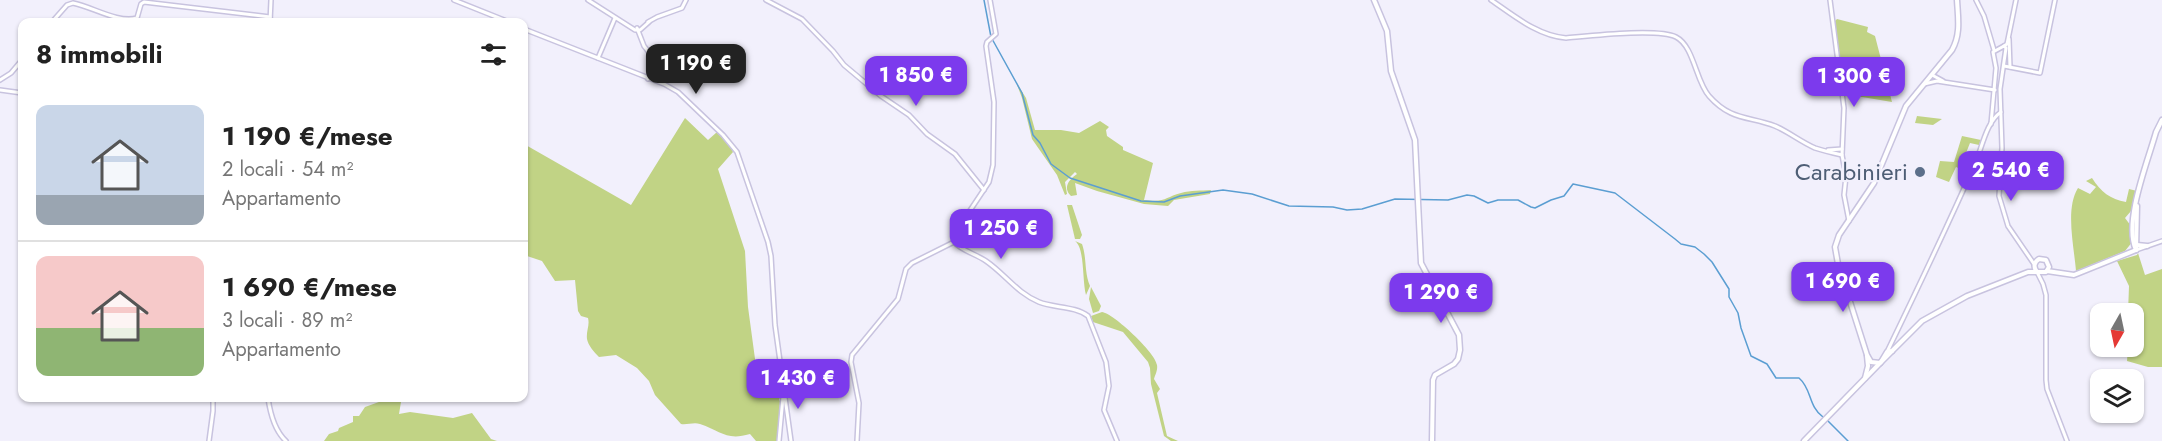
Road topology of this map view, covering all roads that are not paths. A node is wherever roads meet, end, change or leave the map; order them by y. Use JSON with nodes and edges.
{"nodes":[{"id":1,"x":454,"y":0,"type":"edge"},
{"id":2,"x":588,"y":0,"type":"edge"},
{"id":3,"x":686,"y":0,"type":"edge"},
{"id":4,"x":766,"y":0,"type":"edge"},
{"id":5,"x":990,"y":0,"type":"edge"},
{"id":6,"x":1374,"y":0,"type":"edge"},
{"id":7,"x":1491,"y":0,"type":"edge"},
{"id":8,"x":1830,"y":0,"type":"edge"},
{"id":9,"x":1957,"y":0,"type":"edge"},
{"id":10,"x":1976,"y":0,"type":"edge"},
{"id":11,"x":2016,"y":0,"type":"edge"},
{"id":12,"x":2055,"y":0,"type":"edge"},
{"id":13,"x":271,"y":1,"type":"edge"},
{"id":14,"x":270,"y":17,"type":"joint"},
{"id":15,"x":56,"y":18,"type":"edge"},
{"id":16,"x":122,"y":18,"type":"edge"},
{"id":17,"x":137,"y":18,"type":"edge"},
{"id":18,"x":499,"y":18,"type":"edge"},
{"id":19,"x":615,"y":18,"type":"junction"},
{"id":20,"x":638,"y":30,"type":"junction"},
{"id":21,"x":528,"y":31,"type":"edge"},
{"id":22,"x":2009,"y":32,"type":"junction"},
{"id":23,"x":2006,"y":45,"type":"junction"},
{"id":24,"x":1993,"y":51,"type":"junction"},
{"id":25,"x":598,"y":58,"type":"junction"},
{"id":26,"x":18,"y":65,"type":"edge"},
{"id":27,"x":2004,"y":66,"type":"junction"},
{"id":28,"x":2011,"y":67,"type":"junction"},
{"id":29,"x":1937,"y":69,"type":"junction"},
{"id":30,"x":1932,"y":75,"type":"junction"},
{"id":31,"x":648,"y":79,"type":"junction"},
{"id":32,"x":0,"y":80,"type":"edge"},
{"id":33,"x":1943,"y":80,"type":"junction"},
{"id":34,"x":1938,"y":81,"type":"junction"},
{"id":35,"x":1948,"y":82,"type":"junction"},
{"id":36,"x":1922,"y":85,"type":"junction"},
{"id":37,"x":0,"y":90,"type":"edge"},
{"id":38,"x":1995,"y":90,"type":"junction"},
{"id":39,"x":18,"y":92,"type":"edge"},
{"id":40,"x":1994,"y":105,"type":"junction"},
{"id":41,"x":2000,"y":113,"type":"junction"},
{"id":42,"x":2162,"y":120,"type":"edge"},
{"id":43,"x":1991,"y":124,"type":"junction"},
{"id":44,"x":1842,"y":149,"type":"junction"},
{"id":45,"x":1823,"y":150,"type":"junction"},
{"id":46,"x":1842,"y":155,"type":"junction"},
{"id":47,"x":984,"y":190,"type":"junction"},
{"id":48,"x":1849,"y":221,"type":"junction"},
{"id":49,"x":2162,"y":241,"type":"edge"},
{"id":50,"x":954,"y":242,"type":"junction"},
{"id":51,"x":2136,"y":245,"type":"junction"},
{"id":52,"x":2147,"y":246,"type":"joint"},
{"id":53,"x":2028,"y":254,"type":"junction"},
{"id":54,"x":2124,"y":255,"type":"junction"},
{"id":55,"x":2041,"y":259,"type":"junction"},
{"id":56,"x":2048,"y":264,"type":"junction"},
{"id":57,"x":2035,"y":268,"type":"junction"},
{"id":58,"x":2046,"y":272,"type":"junction"},
{"id":59,"x":2063,"y":274,"type":"junction"},
{"id":60,"x":2043,"y":284,"type":"junction"},
{"id":61,"x":1891,"y":345,"type":"junction"},
{"id":62,"x":1898,"y":346,"type":"junction"},
{"id":63,"x":1887,"y":352,"type":"junction"},
{"id":64,"x":1869,"y":358,"type":"junction"},
{"id":65,"x":1881,"y":363,"type":"junction"},
{"id":66,"x":1874,"y":369,"type":"junction"},
{"id":67,"x":1864,"y":380,"type":"junction"},
{"id":68,"x":783,"y":383,"type":"junction"},
{"id":69,"x":213,"y":402,"type":"edge"},
{"id":70,"x":269,"y":402,"type":"edge"},
{"id":71,"x":781,"y":425,"type":"junction"},
{"id":72,"x":789,"y":426,"type":"junction"},
{"id":73,"x":209,"y":441,"type":"edge"},
{"id":74,"x":286,"y":441,"type":"edge"},
{"id":75,"x":779,"y":441,"type":"edge"},
{"id":76,"x":791,"y":441,"type":"edge"},
{"id":77,"x":857,"y":441,"type":"edge"},
{"id":78,"x":1117,"y":441,"type":"edge"},
{"id":79,"x":1432,"y":441,"type":"edge"},
{"id":80,"x":1804,"y":441,"type":"edge"},
{"id":81,"x":2067,"y":441,"type":"edge"}],
"edges":[{"from":1,"to":18,"type":"street"},
{"from":2,"to":19,"type":"street"},
{"from":3,"to":20,"type":"street"},
{"from":4,"to":47,"type":"street"},
{"from":5,"to":47,"type":"street"},
{"from":6,"to":79,"type":"main road"},
{"from":7,"to":45,"type":"street"},
{"from":8,"to":44,"type":"street"},
{"from":9,"to":29,"type":"main road"},
{"from":10,"to":24,"type":"street"},
{"from":11,"to":22,"type":"street"},
{"from":12,"to":28,"type":"street"},
{"from":13,"to":14,"type":"street"},
{"from":14,"to":17,"type":"street"},
{"from":15,"to":16,"type":"street"},
{"from":19,"to":20,"type":"street"},
{"from":19,"to":25,"type":"street"},
{"from":20,"to":31,"type":"street"},
{"from":21,"to":25,"type":"street"},
{"from":22,"to":23,"type":"street"},
{"from":22,"to":28,"type":"street"},
{"from":23,"to":24,"type":"street"},
{"from":23,"to":27,"type":"street"},
{"from":24,"to":38,"type":"street"},
{"from":25,"to":31,"type":"street"},
{"from":26,"to":32,"type":"street"},
{"from":27,"to":28,"type":"street"},
{"from":27,"to":41,"type":"street"},
{"from":29,"to":30,"type":"main road"},
{"from":29,"to":33,"type":"street"},
{"from":30,"to":33,"type":"street"},
{"from":30,"to":34,"type":"street"},
{"from":30,"to":36,"type":"main road"},
{"from":31,"to":68,"type":"street"},
{"from":33,"to":35,"type":"street"},
{"from":34,"to":35,"type":"street"},
{"from":34,"to":36,"type":"street"},
{"from":35,"to":38,"type":"street"},
{"from":36,"to":48,"type":"main road"},
{"from":37,"to":39,"type":"street"},
{"from":38,"to":40,"type":"street"},
{"from":40,"to":41,"type":"street"},
{"from":40,"to":43,"type":"street"},
{"from":41,"to":43,"type":"street"},
{"from":41,"to":53,"type":"street"},
{"from":42,"to":51,"type":"main road"},
{"from":43,"to":61,"type":"street"},
{"from":44,"to":45,"type":"street"},
{"from":44,"to":46,"type":"street"},
{"from":45,"to":46,"type":"street"},
{"from":46,"to":48,"type":"street"},
{"from":47,"to":50,"type":"street"},
{"from":48,"to":64,"type":"main road"},
{"from":49,"to":52,"type":"street"},
{"from":50,"to":77,"type":"street"},
{"from":50,"to":78,"type":"street"},
{"from":51,"to":52,"type":"main road"},
{"from":51,"to":54,"type":"main road"},
{"from":51,"to":54,"type":"main road"},
{"from":53,"to":55,"type":"street"},
{"from":53,"to":57,"type":"street"},
{"from":54,"to":59,"type":"main road"},
{"from":55,"to":56,"type":"main road"},
{"from":55,"to":57,"type":"main road"},
{"from":56,"to":58,"type":"main road"},
{"from":56,"to":59,"type":"main road"},
{"from":57,"to":58,"type":"main road"},
{"from":57,"to":60,"type":"street"},
{"from":57,"to":62,"type":"main road"},
{"from":58,"to":59,"type":"main road"},
{"from":58,"to":60,"type":"street"},
{"from":60,"to":81,"type":"street"},
{"from":61,"to":62,"type":"street"},
{"from":61,"to":63,"type":"street"},
{"from":62,"to":63,"type":"main road"},
{"from":62,"to":65,"type":"main road"},
{"from":63,"to":65,"type":"main road"},
{"from":64,"to":65,"type":"main road"},
{"from":64,"to":66,"type":"main road"},
{"from":64,"to":67,"type":"main road"},
{"from":65,"to":66,"type":"main road"},
{"from":66,"to":67,"type":"main road"},
{"from":67,"to":80,"type":"main road"},
{"from":68,"to":71,"type":"street"},
{"from":68,"to":72,"type":"street"},
{"from":69,"to":73,"type":"street"},
{"from":70,"to":74,"type":"street"},
{"from":71,"to":72,"type":"street"},
{"from":71,"to":75,"type":"street"},
{"from":72,"to":76,"type":"street"}]}
